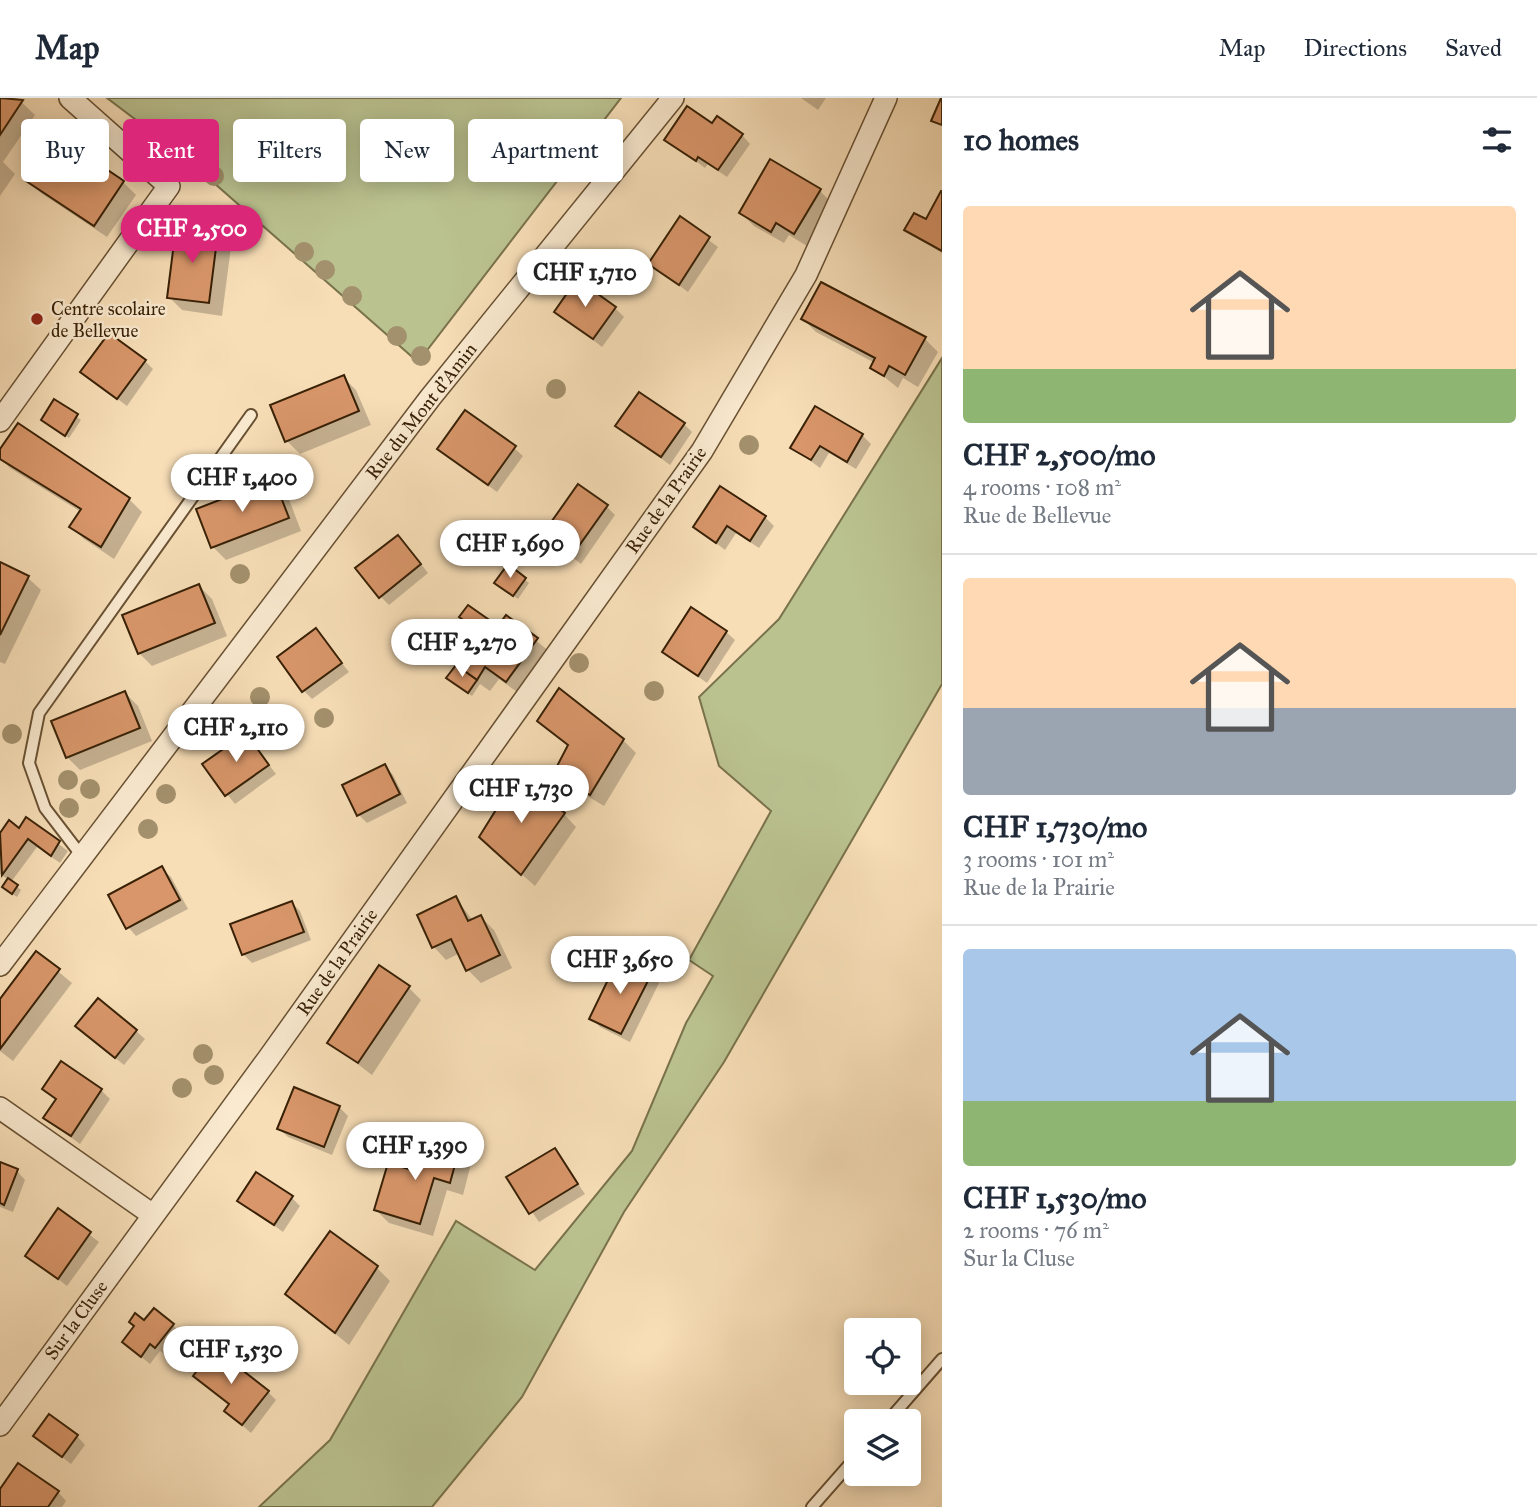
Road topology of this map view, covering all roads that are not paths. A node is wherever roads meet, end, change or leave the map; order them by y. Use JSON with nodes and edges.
{"nodes":[{"id":1,"x":70,"y":98,"type":"edge"},
{"id":2,"x":673,"y":98,"type":"edge"},
{"id":3,"x":886,"y":98,"type":"edge"},
{"id":4,"x":251,"y":415,"type":"dead end"},
{"id":5,"x":0,"y":421,"type":"edge"},
{"id":6,"x":81,"y":855,"type":"junction"},
{"id":7,"x":0,"y":965,"type":"edge"},
{"id":8,"x":0,"y":1108,"type":"edge"},
{"id":9,"x":153,"y":1215,"type":"junction"},
{"id":10,"x":942,"y":1359,"type":"edge"},
{"id":11,"x":898,"y":1409,"type":"edge"},
{"id":12,"x":0,"y":1425,"type":"edge"},
{"id":13,"x":844,"y":1471,"type":"edge"},
{"id":14,"x":813,"y":1507,"type":"edge"}],
"edges":[{"from":1,"to":5,"type":"street"},
{"from":2,"to":6,"type":"street","name":"Rue du Mont d'Amin"},
{"from":3,"to":9,"type":"street","name":"Rue de la Prairie"},
{"from":4,"to":6,"type":"lane"},
{"from":6,"to":7,"type":"street","name":"Rue du Mont d'Amin"},
{"from":8,"to":9,"type":"street"},
{"from":9,"to":12,"type":"street","name":"Sur la Cluse"},
{"from":10,"to":11,"type":"lane"},
{"from":13,"to":14,"type":"lane"}]}
